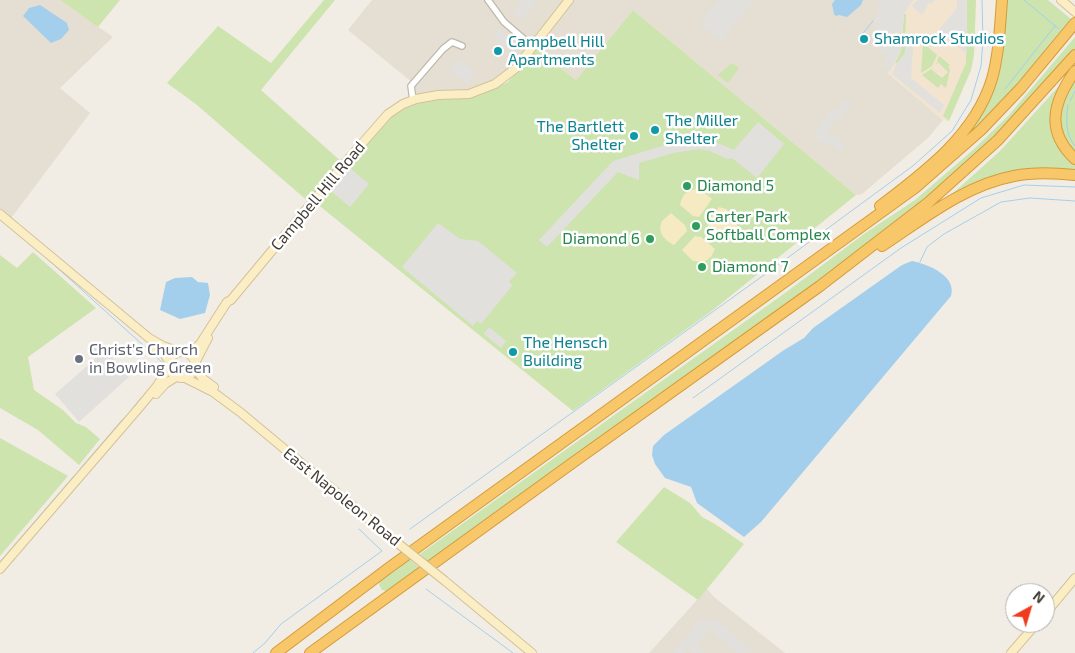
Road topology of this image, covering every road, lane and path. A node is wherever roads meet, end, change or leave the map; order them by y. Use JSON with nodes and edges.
{"nodes":[{"id":1,"x":488,"y":0,"type":"edge"},
{"id":2,"x":569,"y":0,"type":"edge"},
{"id":3,"x":1002,"y":0,"type":"edge"},
{"id":4,"x":1062,"y":1,"type":"edge"},
{"id":5,"x":1075,"y":12,"type":"edge"},
{"id":6,"x":1075,"y":24,"type":"edge"},
{"id":7,"x":462,"y":46,"type":"dead end"},
{"id":8,"x":532,"y":46,"type":"junction"},
{"id":9,"x":1075,"y":55,"type":"edge"},
{"id":10,"x":1075,"y":71,"type":"edge"},
{"id":11,"x":413,"y":100,"type":"junction"},
{"id":12,"x":1075,"y":159,"type":"edge"},
{"id":13,"x":1075,"y":175,"type":"edge"},
{"id":14,"x":0,"y":214,"type":"edge"},
{"id":15,"x":808,"y":266,"type":"junction"},
{"id":16,"x":820,"y":286,"type":"junction"},
{"id":17,"x":231,"y":300,"type":"junction"},
{"id":18,"x":130,"y":323,"type":"junction"},
{"id":19,"x":185,"y":353,"type":"junction"},
{"id":20,"x":169,"y":365,"type":"junction"},
{"id":21,"x":195,"y":366,"type":"junction"},
{"id":22,"x":176,"y":377,"type":"junction"},
{"id":23,"x":185,"y":378,"type":"junction"},
{"id":24,"x":138,"y":410,"type":"junction"},
{"id":25,"x":240,"y":412,"type":"junction"},
{"id":26,"x":0,"y":569,"type":"edge"},
{"id":27,"x":1075,"y":578,"type":"edge"},
{"id":28,"x":1055,"y":602,"type":"edge"},
{"id":29,"x":1029,"y":633,"type":"edge"},
{"id":30,"x":276,"y":653,"type":"edge"},
{"id":31,"x":310,"y":653,"type":"edge"},
{"id":32,"x":532,"y":653,"type":"edge"},
{"id":33,"x":1012,"y":653,"type":"edge"}],
"edges":[{"from":1,"to":8,"type":"street"},
{"from":2,"to":8,"type":"main road","name":"Campbell Hill Road"},
{"from":3,"to":15,"type":"highway"},
{"from":4,"to":5,"type":"main road"},
{"from":6,"to":15,"type":"highway"},
{"from":7,"to":11,"type":"street"},
{"from":8,"to":11,"type":"main road","name":"Campbell Hill Road"},
{"from":9,"to":16,"type":"highway"},
{"from":10,"to":12,"type":"highway"},
{"from":11,"to":17,"type":"main road","name":"Campbell Hill Road"},
{"from":13,"to":16,"type":"highway"},
{"from":14,"to":18,"type":"main road"},
{"from":15,"to":30,"type":"highway"},
{"from":16,"to":31,"type":"highway"},
{"from":17,"to":19,"type":"main road","name":"Campbell Hill Road"},
{"from":17,"to":21,"type":"main road","name":"Campbell Hill Road"},
{"from":18,"to":19,"type":"main road"},
{"from":18,"to":20,"type":"main road"},
{"from":19,"to":20,"type":"main road"},
{"from":19,"to":21,"type":"main road"},
{"from":20,"to":22,"type":"main road"},
{"from":20,"to":24,"type":"main road"},
{"from":21,"to":23,"type":"main road"},
{"from":21,"to":25,"type":"main road","name":"East Napoleon Road"},
{"from":22,"to":23,"type":"main road"},
{"from":22,"to":24,"type":"main road"},
{"from":23,"to":25,"type":"main road","name":"East Napoleon Road"},
{"from":24,"to":26,"type":"main road"},
{"from":25,"to":32,"type":"main road","name":"East Napoleon Road","bridge":true},
{"from":27,"to":28,"type":"main road"},
{"from":29,"to":33,"type":"main road"}]}
